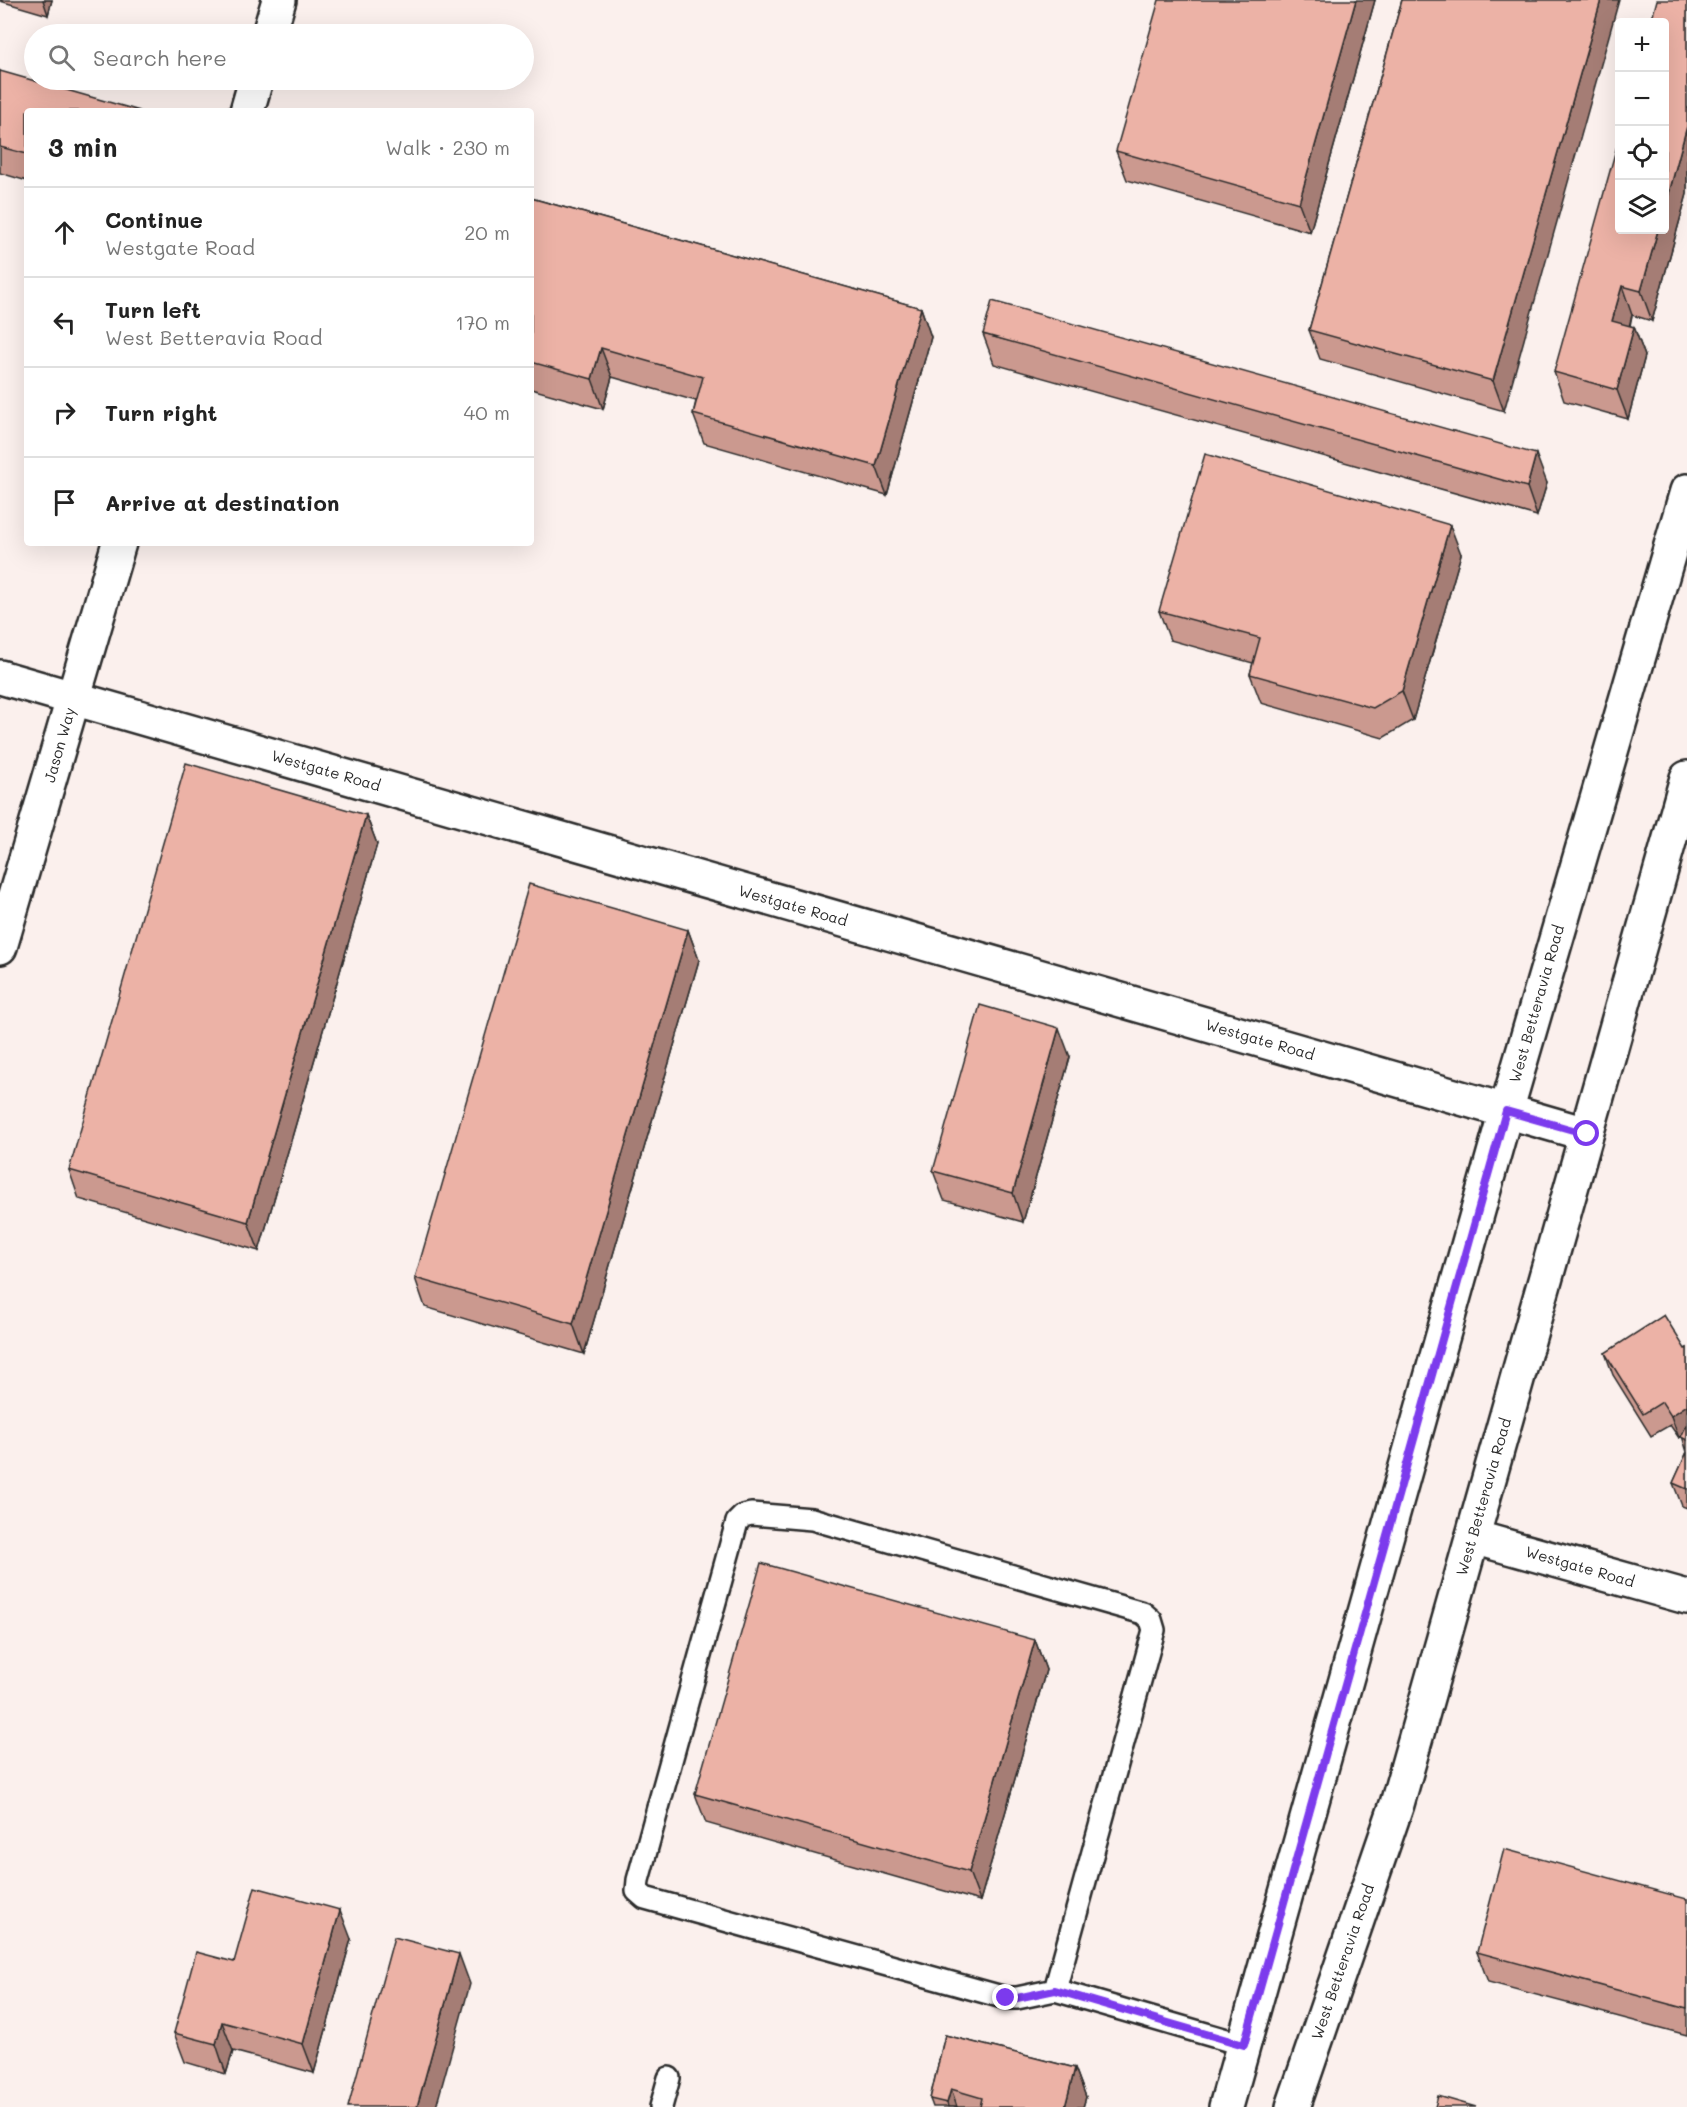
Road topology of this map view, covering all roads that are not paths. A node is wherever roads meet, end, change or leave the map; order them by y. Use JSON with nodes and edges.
{"nodes":[{"id":1,"x":279,"y":0,"type":"edge"},
{"id":2,"x":272,"y":24,"type":"edge"},
{"id":3,"x":253,"y":90,"type":"edge"},
{"id":4,"x":248,"y":108,"type":"edge"},
{"id":5,"x":1687,"y":491,"type":"edge"},
{"id":6,"x":118,"y":546,"type":"edge"},
{"id":7,"x":0,"y":677,"type":"edge"},
{"id":8,"x":73,"y":698,"type":"junction"},
{"id":9,"x":1687,"y":778,"type":"edge"},
{"id":10,"x":0,"y":947,"type":"edge"},
{"id":11,"x":1506,"y":1111,"type":"junction"},
{"id":12,"x":1587,"y":1134,"type":"junction"},
{"id":13,"x":1473,"y":1538,"type":"junction"},
{"id":14,"x":1687,"y":1597,"type":"edge"},
{"id":15,"x":1055,"y":1990,"type":"junction"},
{"id":16,"x":1244,"y":2045,"type":"junction"},
{"id":17,"x":669,"y":2078,"type":"dead end"},
{"id":18,"x":661,"y":2107,"type":"edge"},
{"id":19,"x":1226,"y":2107,"type":"edge"},
{"id":20,"x":1293,"y":2107,"type":"edge"}],
"edges":[{"from":1,"to":2,"type":"street"},
{"from":3,"to":4,"type":"street"},
{"from":5,"to":11,"type":"street","name":"West Betteravia Road"},
{"from":6,"to":8,"type":"street","name":"Jason Way"},
{"from":7,"to":8,"type":"street","name":"Westgate Road"},
{"from":8,"to":10,"type":"street","name":"Jason Way"},
{"from":8,"to":11,"type":"street","name":"Westgate Road"},
{"from":9,"to":12,"type":"street","name":"West Betteravia Road"},
{"from":11,"to":12,"type":"street","name":"Westgate Road"},
{"from":11,"to":16,"type":"street","name":"West Betteravia Road"},
{"from":12,"to":13,"type":"street","name":"West Betteravia Road"},
{"from":13,"to":14,"type":"street","name":"Westgate Road"},
{"from":13,"to":20,"type":"street","name":"West Betteravia Road"},
{"from":15,"to":15,"type":"lane"},
{"from":15,"to":16,"type":"lane"},
{"from":16,"to":19,"type":"street","name":"West Betteravia Road"},
{"from":17,"to":18,"type":"lane"}]}
